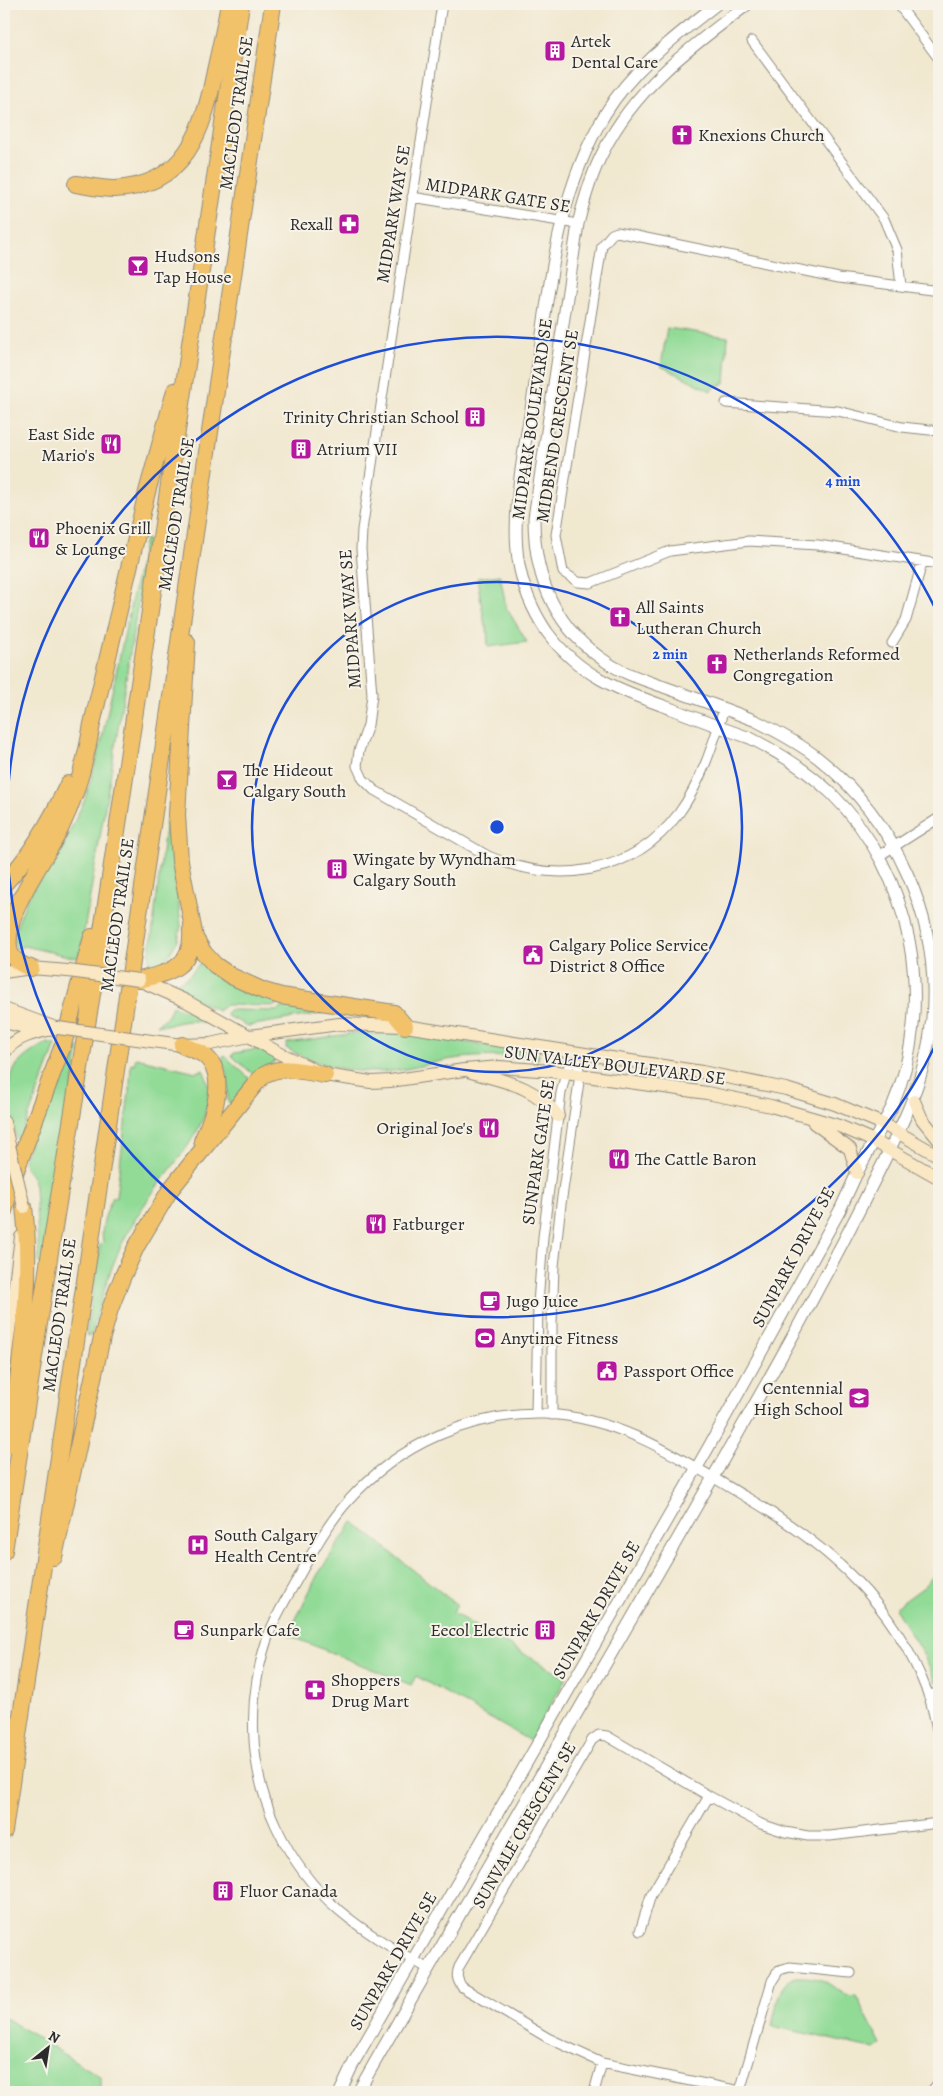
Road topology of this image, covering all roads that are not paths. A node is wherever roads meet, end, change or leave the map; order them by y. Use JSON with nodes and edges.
{"nodes":[{"id":1,"x":229,"y":4,"type":"edge"},
{"id":2,"x":241,"y":4,"type":"edge"},
{"id":3,"x":272,"y":4,"type":"edge"},
{"id":4,"x":442,"y":4,"type":"edge"},
{"id":5,"x":717,"y":4,"type":"edge"},
{"id":6,"x":748,"y":4,"type":"edge"},
{"id":7,"x":898,"y":4,"type":"edge"},
{"id":8,"x":752,"y":41,"type":"dead end"},
{"id":9,"x":938,"y":53,"type":"edge"},
{"id":10,"x":76,"y":184,"type":"dead end"},
{"id":11,"x":412,"y":197,"type":"junction"},
{"id":12,"x":561,"y":222,"type":"junction"},
{"id":13,"x":578,"y":224,"type":"junction"},
{"id":14,"x":901,"y":286,"type":"junction"},
{"id":15,"x":939,"y":291,"type":"edge"},
{"id":16,"x":194,"y":322,"type":"junction"},
{"id":17,"x":726,"y":403,"type":"dead end"},
{"id":18,"x":939,"y":431,"type":"edge"},
{"id":19,"x":194,"y":533,"type":"junction"},
{"id":20,"x":922,"y":563,"type":"junction"},
{"id":21,"x":939,"y":564,"type":"edge"},
{"id":22,"x":892,"y":643,"type":"dead end"},
{"id":23,"x":724,"y":709,"type":"junction"},
{"id":24,"x":92,"y":724,"type":"junction"},
{"id":25,"x":718,"y":726,"type":"junction"},
{"id":26,"x":939,"y":818,"type":"edge"},
{"id":27,"x":119,"y":823,"type":"junction"},
{"id":28,"x":894,"y":846,"type":"junction"},
{"id":29,"x":878,"y":856,"type":"junction"},
{"id":30,"x":4,"y":884,"type":"edge"},
{"id":31,"x":191,"y":920,"type":"junction"},
{"id":32,"x":31,"y":968,"type":"junction"},
{"id":33,"x":4,"y":972,"type":"edge"},
{"id":34,"x":139,"y":980,"type":"junction"},
{"id":35,"x":4,"y":1009,"type":"edge"},
{"id":36,"x":4,"y":1022,"type":"edge"},
{"id":37,"x":405,"y":1026,"type":"junction"},
{"id":38,"x":58,"y":1028,"type":"junction"},
{"id":39,"x":250,"y":1036,"type":"junction"},
{"id":40,"x":182,"y":1045,"type":"junction"},
{"id":41,"x":4,"y":1052,"type":"edge"},
{"id":42,"x":575,"y":1052,"type":"junction"},
{"id":43,"x":464,"y":1070,"type":"junction"},
{"id":44,"x":566,"y":1073,"type":"junction"},
{"id":45,"x":325,"y":1075,"type":"junction"},
{"id":46,"x":580,"y":1075,"type":"junction"},
{"id":47,"x":914,"y":1101,"type":"junction"},
{"id":48,"x":799,"y":1114,"type":"junction"},
{"id":49,"x":558,"y":1116,"type":"junction"},
{"id":50,"x":4,"y":1122,"type":"edge"},
{"id":51,"x":883,"y":1124,"type":"junction"},
{"id":52,"x":899,"y":1132,"type":"junction"},
{"id":53,"x":939,"y":1140,"type":"edge"},
{"id":54,"x":874,"y":1141,"type":"junction"},
{"id":55,"x":890,"y":1150,"type":"junction"},
{"id":56,"x":939,"y":1156,"type":"edge"},
{"id":57,"x":189,"y":1165,"type":"junction"},
{"id":58,"x":857,"y":1173,"type":"junction"},
{"id":59,"x":939,"y":1178,"type":"edge"},
{"id":60,"x":24,"y":1207,"type":"junction"},
{"id":61,"x":4,"y":1211,"type":"edge"},
{"id":62,"x":4,"y":1369,"type":"edge"},
{"id":63,"x":536,"y":1414,"type":"junction"},
{"id":64,"x":552,"y":1415,"type":"junction"},
{"id":65,"x":697,"y":1468,"type":"junction"},
{"id":66,"x":713,"y":1478,"type":"junction"},
{"id":67,"x":4,"y":1507,"type":"edge"},
{"id":68,"x":4,"y":1551,"type":"edge"},
{"id":69,"x":939,"y":1693,"type":"edge"},
{"id":70,"x":928,"y":1694,"type":"junction"},
{"id":71,"x":23,"y":1699,"type":"junction"},
{"id":72,"x":939,"y":1739,"type":"edge"},
{"id":73,"x":709,"y":1796,"type":"junction"},
{"id":74,"x":939,"y":1823,"type":"edge"},
{"id":75,"x":4,"y":1831,"type":"edge"},
{"id":76,"x":640,"y":1931,"type":"dead end"},
{"id":77,"x":414,"y":1960,"type":"junction"},
{"id":78,"x":429,"y":1969,"type":"junction"},
{"id":79,"x":851,"y":1972,"type":"dead end"},
{"id":80,"x":602,"y":2063,"type":"junction"},
{"id":81,"x":939,"y":2082,"type":"edge"},
{"id":82,"x":743,"y":2091,"type":"edge"},
{"id":83,"x":340,"y":2092,"type":"edge"},
{"id":84,"x":358,"y":2092,"type":"edge"},
{"id":85,"x":594,"y":2092,"type":"edge"},
{"id":86,"x":931,"y":2092,"type":"edge"}],
"edges":[{"from":1,"to":10,"type":"highway"},
{"from":2,"to":16,"type":"highway","name":"MACLEOD TRAIL SE"},
{"from":3,"to":19,"type":"highway","name":"MACLEOD TRAIL SE"},
{"from":4,"to":11,"type":"street","name":"MIDPARK WAY SE"},
{"from":5,"to":12,"type":"street","name":"MIDPARK BOULEVARD SE"},
{"from":6,"to":13,"type":"street","name":"MIDPARK BOULEVARD SE"},
{"from":7,"to":9,"type":"street"},
{"from":8,"to":14,"type":"street"},
{"from":11,"to":12,"type":"street","name":"MIDPARK GATE SE"},
{"from":11,"to":25,"type":"street","name":"MIDPARK WAY SE"},
{"from":12,"to":13,"type":"street","name":"MIDPARK GATE SE"},
{"from":12,"to":25,"type":"street","name":"MIDPARK BOULEVARD SE"},
{"from":13,"to":23,"type":"street","name":"MIDPARK BOULEVARD SE"},
{"from":14,"to":15,"type":"street","name":"MIDBEND CRESCENT SE"},
{"from":14,"to":20,"type":"street","name":"MIDBEND CRESCENT SE"},
{"from":16,"to":24,"type":"highway"},
{"from":16,"to":27,"type":"highway","name":"MACLEOD TRAIL SE"},
{"from":17,"to":18,"type":"street"},
{"from":19,"to":31,"type":"highway"},
{"from":19,"to":71,"type":"highway","name":"MACLEOD TRAIL SE"},
{"from":20,"to":21,"type":"street","name":"MIDBEND CRESCENT SE"},
{"from":20,"to":22,"type":"street"},
{"from":23,"to":25,"type":"street","name":"MIDPARK WAY SE"},
{"from":23,"to":28,"type":"street","name":"MIDPARK BOULEVARD SE"},
{"from":24,"to":30,"type":"highway"},
{"from":24,"to":32,"type":"highway"},
{"from":25,"to":29,"type":"street","name":"MIDPARK BOULEVARD SE"},
{"from":26,"to":28,"type":"street"},
{"from":27,"to":61,"type":"highway"},
{"from":27,"to":68,"type":"highway","name":"MACLEOD TRAIL SE"},
{"from":28,"to":29,"type":"street"},
{"from":28,"to":47,"type":"street","name":"MIDPARK BOULEVARD SE"},
{"from":29,"to":51,"type":"street","name":"MIDPARK BOULEVARD SE"},
{"from":31,"to":34,"type":"highway"},
{"from":31,"to":37,"type":"highway"},
{"from":32,"to":33,"type":"main road","name":"SUN VALLEY BOULEVARD SE"},
{"from":32,"to":34,"type":"main road","name":"SUN VALLEY BOULEVARD SE","bridge":true},
{"from":34,"to":39,"type":"main road","name":"SUN VALLEY BOULEVARD SE"},
{"from":35,"to":38,"type":"main road"},
{"from":36,"to":38,"type":"main road"},
{"from":37,"to":39,"type":"main road","name":"SUN VALLEY BOULEVARD SE"},
{"from":37,"to":42,"type":"main road","name":"SUN VALLEY BOULEVARD SE"},
{"from":38,"to":40,"type":"main road","name":"SUN VALLEY BOULEVARD SE","bridge":true},
{"from":38,"to":41,"type":"main road"},
{"from":39,"to":40,"type":"main road","name":"SUN VALLEY BOULEVARD SE"},
{"from":39,"to":45,"type":"main road","name":"SUN VALLEY BOULEVARD SE"},
{"from":40,"to":57,"type":"highway"},
{"from":42,"to":44,"type":"street","name":"SUNPARK GATE SE"},
{"from":42,"to":46,"type":"street","name":"SUNPARK GATE SE"},
{"from":42,"to":51,"type":"main road","name":"SUN VALLEY BOULEVARD SE"},
{"from":43,"to":44,"type":"main road","name":"SUN VALLEY BOULEVARD SE"},
{"from":43,"to":45,"type":"main road","name":"SUN VALLEY BOULEVARD SE"},
{"from":43,"to":49,"type":"main road"},
{"from":44,"to":46,"type":"main road","name":"SUN VALLEY BOULEVARD SE"},
{"from":44,"to":49,"type":"street","name":"SUNPARK GATE SE"},
{"from":45,"to":57,"type":"highway"},
{"from":46,"to":48,"type":"main road","name":"SUN VALLEY BOULEVARD SE"},
{"from":46,"to":64,"type":"street","name":"SUNPARK GATE SE"},
{"from":47,"to":52,"type":"street","name":"MIDPARK BOULEVARD SE"},
{"from":47,"to":53,"type":"main road"},
{"from":48,"to":54,"type":"main road","name":"SUN VALLEY BOULEVARD SE"},
{"from":48,"to":58,"type":"main road"},
{"from":49,"to":63,"type":"street","name":"SUNPARK GATE SE"},
{"from":50,"to":60,"type":"main road","bridge":true},
{"from":51,"to":52,"type":"main road","name":"SUN VALLEY BOULEVARD SE"},
{"from":51,"to":54,"type":"street","name":"MIDPARK BOULEVARD SE"},
{"from":52,"to":55,"type":"street","name":"MIDPARK BOULEVARD SE"},
{"from":52,"to":56,"type":"main road","name":"SUN VALLEY BOULEVARD SE"},
{"from":54,"to":55,"type":"main road","name":"SUN VALLEY BOULEVARD SE"},
{"from":54,"to":58,"type":"street","name":"SUNPARK DRIVE SE"},
{"from":55,"to":59,"type":"main road","name":"SUN VALLEY BOULEVARD SE"},
{"from":55,"to":66,"type":"street","name":"SUNPARK DRIVE SE"},
{"from":57,"to":71,"type":"highway"},
{"from":58,"to":65,"type":"street","name":"SUNPARK DRIVE SE"},
{"from":60,"to":62,"type":"main road"},
{"from":60,"to":67,"type":"highway"},
{"from":63,"to":64,"type":"street"},
{"from":63,"to":77,"type":"street"},
{"from":64,"to":65,"type":"street"},
{"from":65,"to":66,"type":"street"},
{"from":65,"to":77,"type":"street","name":"SUNPARK DRIVE SE"},
{"from":66,"to":70,"type":"street"},
{"from":66,"to":78,"type":"street","name":"SUNPARK DRIVE SE"},
{"from":69,"to":70,"type":"street"},
{"from":70,"to":72,"type":"street"},
{"from":71,"to":75,"type":"highway","name":"MACLEOD TRAIL SE"},
{"from":73,"to":74,"type":"street","name":"SUNVALE CRESCENT SE"},
{"from":73,"to":76,"type":"street"},
{"from":73,"to":80,"type":"street","name":"SUNVALE CRESCENT SE"},
{"from":77,"to":78,"type":"street"},
{"from":77,"to":83,"type":"street","name":"SUNPARK DRIVE SE"},
{"from":78,"to":84,"type":"street","name":"SUNPARK DRIVE SE"},
{"from":79,"to":82,"type":"street"},
{"from":80,"to":82,"type":"street","name":"SUNVALE CRESCENT SE"},
{"from":80,"to":85,"type":"street"},
{"from":81,"to":86,"type":"street"}]}
